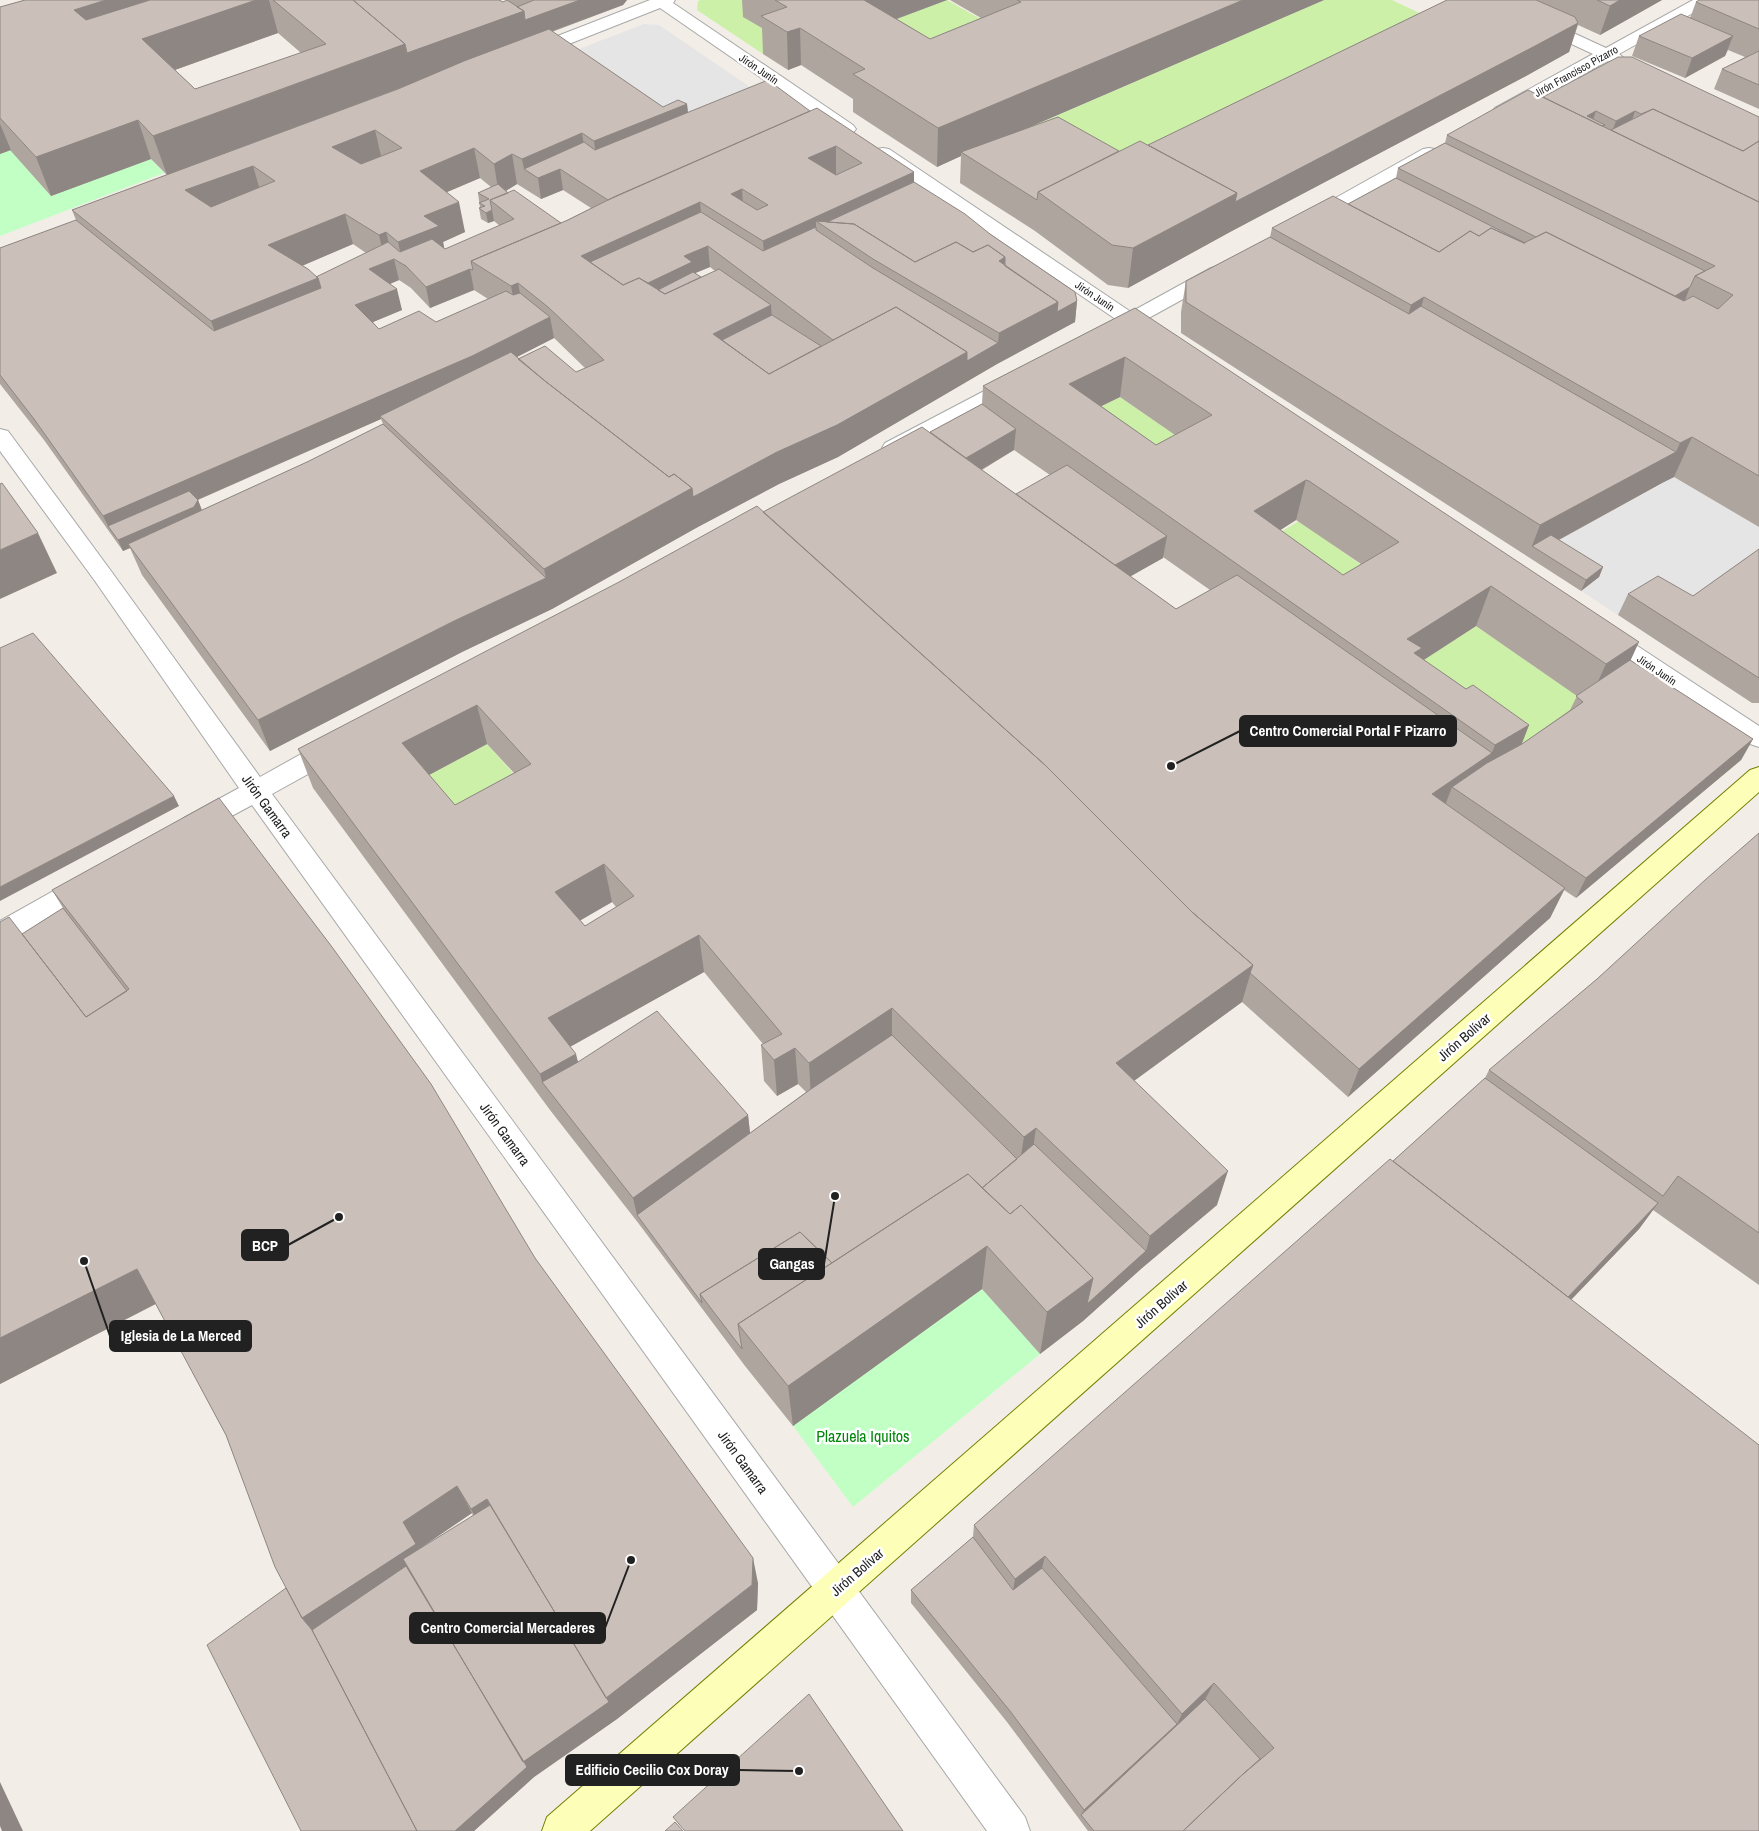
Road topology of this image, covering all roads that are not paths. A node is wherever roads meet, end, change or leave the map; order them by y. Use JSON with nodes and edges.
{"nodes":[{"id":1,"x":1489,"y":0,"type":"edge"},
{"id":2,"x":1705,"y":0,"type":"edge"},
{"id":3,"x":662,"y":1,"type":"edge"},
{"id":4,"x":1605,"y":54,"type":"junction"},
{"id":5,"x":512,"y":60,"type":"edge"},
{"id":6,"x":1632,"y":66,"type":"edge"},
{"id":7,"x":1485,"y":122,"type":"edge"},
{"id":8,"x":1442,"y":146,"type":"edge"},
{"id":9,"x":1295,"y":228,"type":"edge"},
{"id":10,"x":1235,"y":262,"type":"edge"},
{"id":11,"x":1131,"y":321,"type":"junction"},
{"id":12,"x":1156,"y":337,"type":"edge"},
{"id":13,"x":1096,"y":339,"type":"edge"},
{"id":14,"x":1035,"y":372,"type":"edge"},
{"id":15,"x":0,"y":436,"type":"edge"},
{"id":16,"x":877,"y":457,"type":"edge"},
{"id":17,"x":1586,"y":623,"type":"edge"},
{"id":18,"x":360,"y":734,"type":"edge"},
{"id":19,"x":1759,"y":738,"type":"edge"},
{"id":20,"x":1759,"y":777,"type":"edge"},
{"id":21,"x":255,"y":790,"type":"junction"},
{"id":22,"x":172,"y":836,"type":"edge"},
{"id":23,"x":112,"y":870,"type":"edge"},
{"id":24,"x":0,"y":934,"type":"edge"},
{"id":25,"x":836,"y":1590,"type":"junction"},
{"id":26,"x":561,"y":1831,"type":"edge"},
{"id":27,"x":1011,"y":1831,"type":"edge"}],
"edges":[{"from":1,"to":4,"type":"street"},
{"from":2,"to":4,"type":"street","name":"Jirón Francisco Pizarro"},
{"from":3,"to":5,"type":"street"},
{"from":3,"to":11,"type":"street","name":"Jirón Junín"},
{"from":4,"to":6,"type":"street"},
{"from":4,"to":7,"type":"street","name":"Jirón Francisco Pizarro"},
{"from":8,"to":9,"type":"street"},
{"from":10,"to":11,"type":"street"},
{"from":11,"to":12,"type":"street","name":"Jirón Junín"},
{"from":11,"to":13,"type":"street"},
{"from":14,"to":16,"type":"street"},
{"from":15,"to":21,"type":"street","name":"Jirón Gamarra"},
{"from":17,"to":19,"type":"street","name":"Jirón Junín"},
{"from":18,"to":21,"type":"street"},
{"from":20,"to":25,"type":"street","name":"Jirón Bolívar"},
{"from":21,"to":22,"type":"street"},
{"from":21,"to":25,"type":"street","name":"Jirón Gamarra"},
{"from":23,"to":24,"type":"street"},
{"from":25,"to":26,"type":"street","name":"Jirón Bolívar"},
{"from":25,"to":27,"type":"street","name":"Jirón Gamarra"}]}
